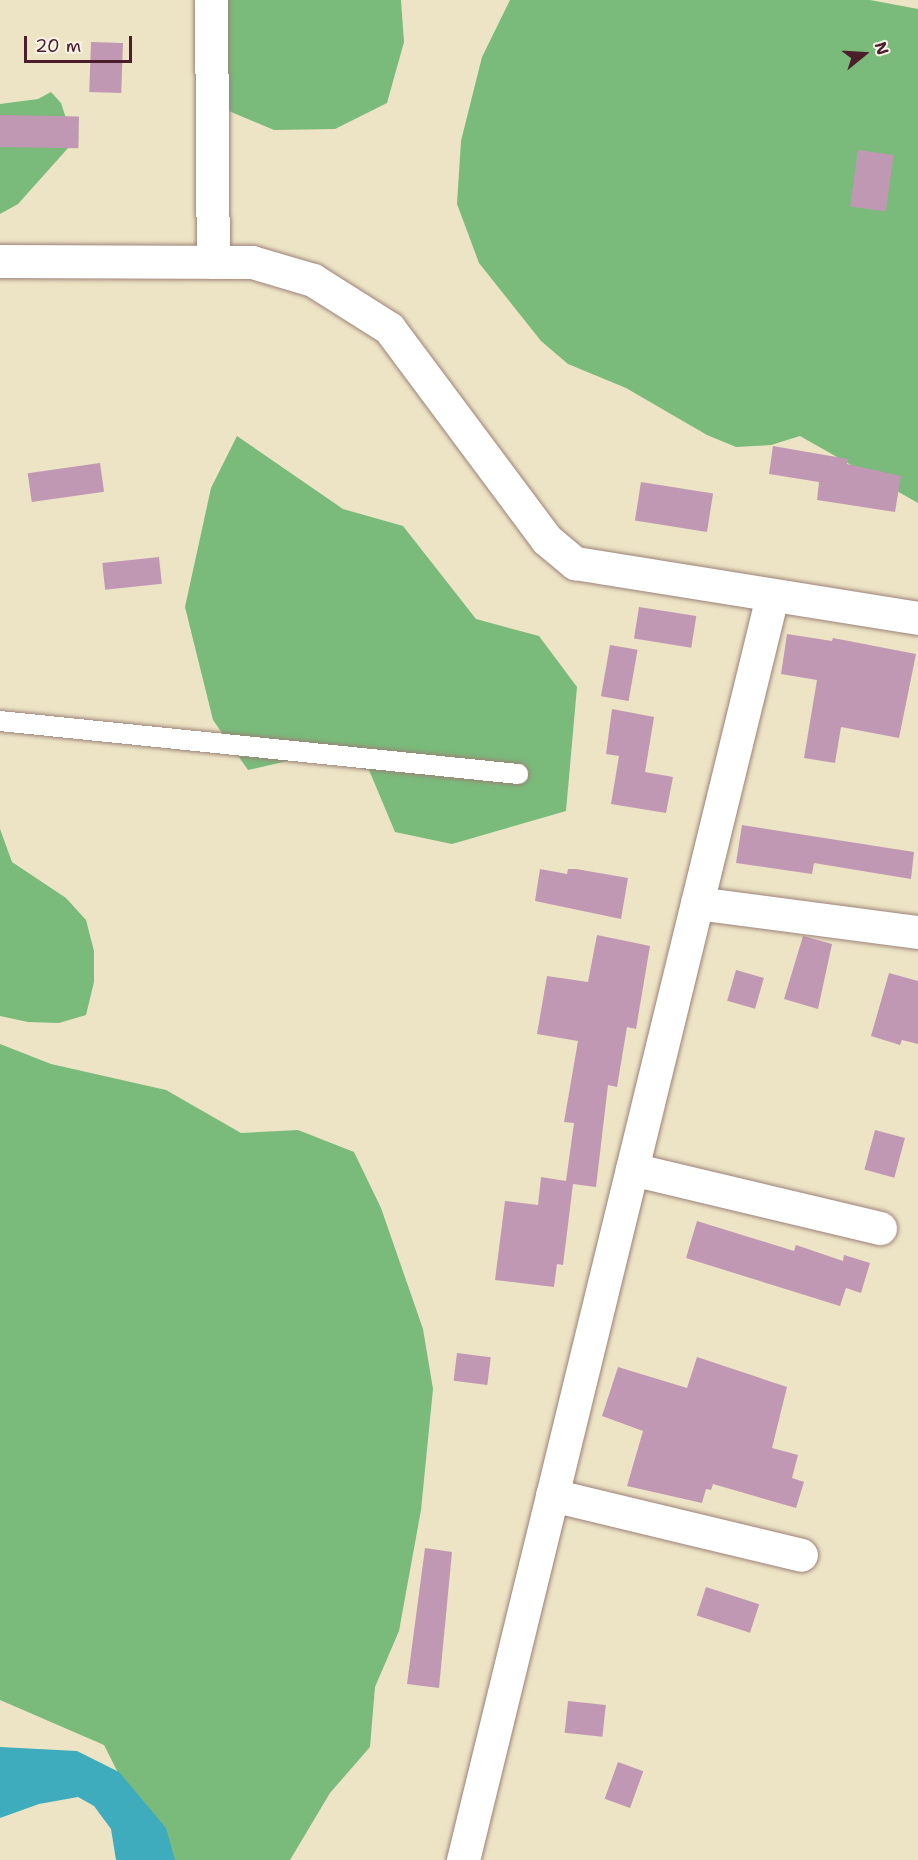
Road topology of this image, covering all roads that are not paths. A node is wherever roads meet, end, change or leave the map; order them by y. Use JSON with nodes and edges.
{"nodes":[{"id":1,"x":211,"y":0,"type":"edge"},
{"id":2,"x":0,"y":261,"type":"edge"},
{"id":3,"x":213,"y":262,"type":"junction"},
{"id":4,"x":772,"y":596,"type":"junction"},
{"id":5,"x":918,"y":618,"type":"edge"},
{"id":6,"x":0,"y":721,"type":"edge"},
{"id":7,"x":518,"y":774,"type":"dead end"},
{"id":8,"x":697,"y":903,"type":"junction"},
{"id":9,"x":918,"y":932,"type":"edge"},
{"id":10,"x":632,"y":1169,"type":"junction"},
{"id":11,"x":880,"y":1228,"type":"dead end"},
{"id":12,"x":552,"y":1495,"type":"junction"},
{"id":13,"x":801,"y":1555,"type":"dead end"},
{"id":14,"x":463,"y":1860,"type":"edge"}],
"edges":[{"from":1,"to":3,"type":"street"},
{"from":2,"to":3,"type":"street"},
{"from":3,"to":4,"type":"street"},
{"from":4,"to":5,"type":"street"},
{"from":4,"to":8,"type":"street"},
{"from":6,"to":7,"type":"lane"},
{"from":8,"to":9,"type":"street"},
{"from":8,"to":10,"type":"street"},
{"from":10,"to":11,"type":"street"},
{"from":10,"to":12,"type":"street"},
{"from":12,"to":13,"type":"street"},
{"from":12,"to":14,"type":"street"}]}
